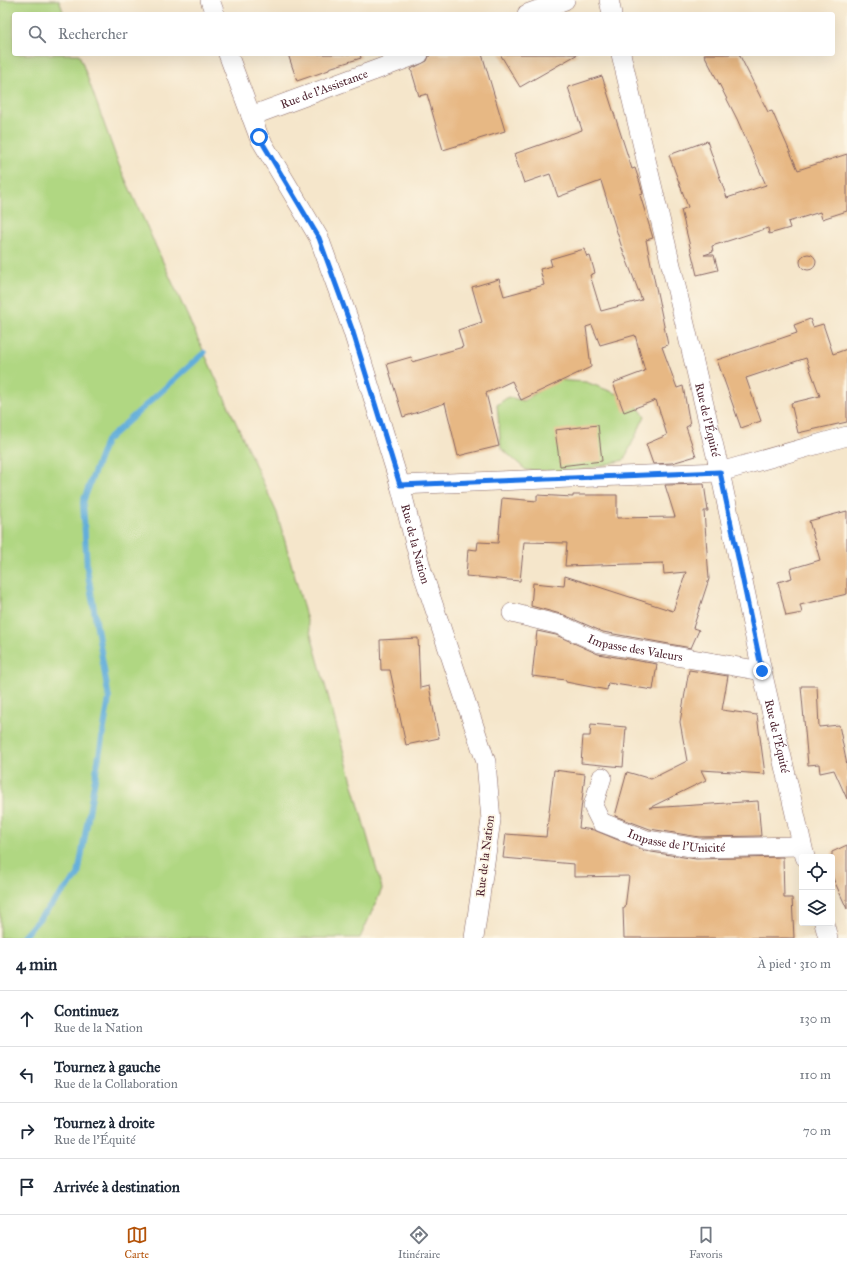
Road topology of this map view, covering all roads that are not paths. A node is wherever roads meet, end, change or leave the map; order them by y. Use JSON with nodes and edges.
{"nodes":[{"id":1,"x":210,"y":0,"type":"edge"},
{"id":2,"x":565,"y":0,"type":"edge"},
{"id":3,"x":609,"y":0,"type":"edge"},
{"id":4,"x":214,"y":12,"type":"edge"},
{"id":5,"x":532,"y":12,"type":"edge"},
{"id":6,"x":612,"y":12,"type":"edge"},
{"id":7,"x":229,"y":56,"type":"edge"},
{"id":8,"x":414,"y":56,"type":"edge"},
{"id":9,"x":621,"y":56,"type":"edge"},
{"id":10,"x":251,"y":116,"type":"junction"},
{"id":11,"x":847,"y":436,"type":"edge"},
{"id":12,"x":720,"y":472,"type":"junction"},
{"id":13,"x":400,"y":485,"type":"junction"},
{"id":14,"x":512,"y":613,"type":"dead end"},
{"id":15,"x":762,"y":671,"type":"junction"},
{"id":16,"x":602,"y":777,"type":"dead end"},
{"id":17,"x":804,"y":852,"type":"edge"},
{"id":18,"x":825,"y":926,"type":"edge"},
{"id":19,"x":474,"y":938,"type":"edge"},
{"id":20,"x":828,"y":938,"type":"edge"}],
"edges":[{"from":1,"to":4,"type":"street"},
{"from":2,"to":5,"type":"street"},
{"from":3,"to":6,"type":"street"},
{"from":7,"to":10,"type":"street","name":"Rue de la Nation"},
{"from":8,"to":10,"type":"street","name":"Rue de l'Assistance"},
{"from":9,"to":12,"type":"street","name":"Rue de l'Équité"},
{"from":10,"to":13,"type":"street","name":"Rue de la Nation"},
{"from":11,"to":12,"type":"street"},
{"from":12,"to":13,"type":"street"},
{"from":12,"to":15,"type":"street","name":"Rue de l'Équité"},
{"from":13,"to":19,"type":"street","name":"Rue de la Nation"},
{"from":14,"to":15,"type":"street","name":"Impasse des Valeurs"},
{"from":15,"to":17,"type":"street","name":"Rue de l'Équité"},
{"from":16,"to":17,"type":"street","name":"Impasse de l'Unicité"},
{"from":18,"to":20,"type":"street"}]}
